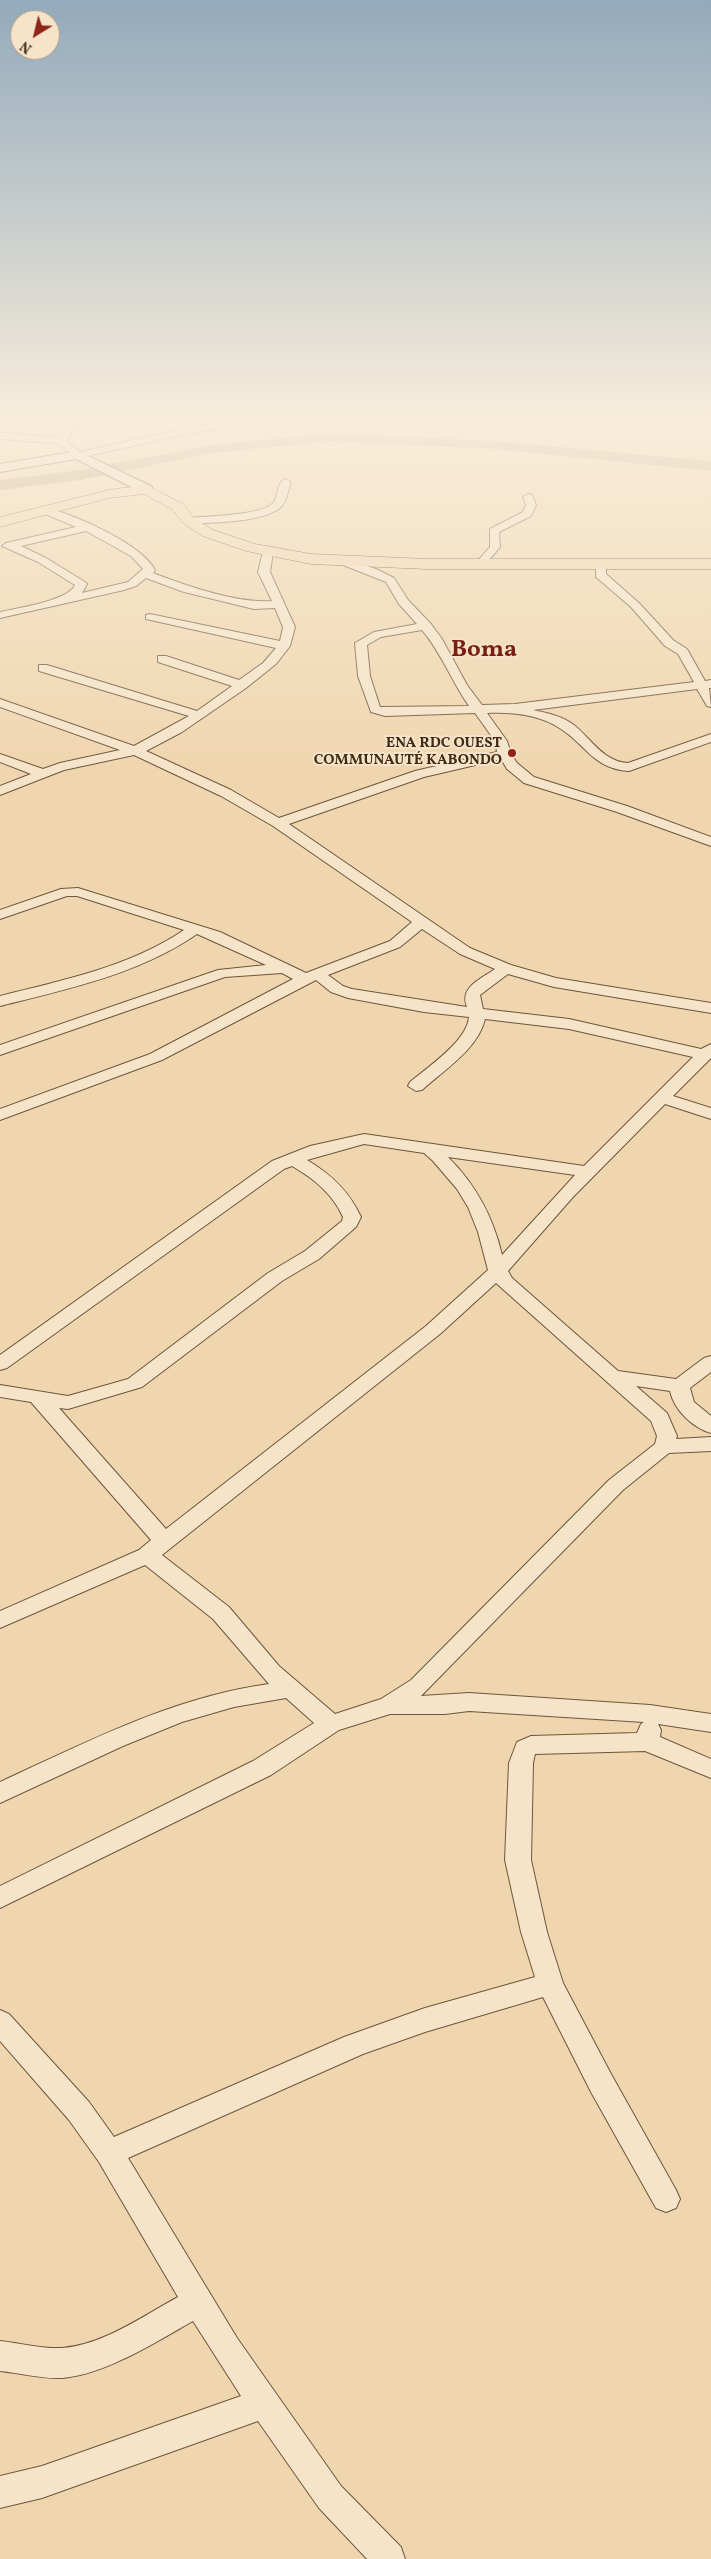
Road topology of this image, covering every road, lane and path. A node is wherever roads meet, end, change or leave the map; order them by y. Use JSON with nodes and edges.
{"nodes":[{"id":1,"x":59,"y":534,"type":"edge"},
{"id":2,"x":98,"y":534,"type":"edge"},
{"id":3,"x":212,"y":534,"type":"edge"},
{"id":4,"x":494,"y":534,"type":"edge"},
{"id":5,"x":5,"y":547,"type":"edge"},
{"id":6,"x":268,"y":552,"type":"junction"},
{"id":7,"x":480,"y":564,"type":"junction"},
{"id":8,"x":601,"y":564,"type":"junction"},
{"id":9,"x":711,"y":564,"type":"edge"},
{"id":10,"x":375,"y":567,"type":"junction"},
{"id":11,"x":146,"y":574,"type":"junction"},
{"id":12,"x":54,"y":604,"type":"junction"},
{"id":13,"x":280,"y":604,"type":"junction"},
{"id":14,"x":0,"y":615,"type":"edge"},
{"id":15,"x":150,"y":617,"type":"dead end"},
{"id":16,"x":426,"y":626,"type":"junction"},
{"id":17,"x":284,"y":646,"type":"junction"},
{"id":18,"x":162,"y":659,"type":"dead end"},
{"id":19,"x":43,"y":668,"type":"dead end"},
{"id":20,"x":242,"y":684,"type":"junction"},
{"id":21,"x":707,"y":685,"type":"edge"},
{"id":22,"x":0,"y":703,"type":"edge"},
{"id":23,"x":711,"y":703,"type":"edge"},
{"id":24,"x":478,"y":708,"type":"junction"},
{"id":25,"x":508,"y":708,"type":"junction"},
{"id":26,"x":198,"y":715,"type":"junction"},
{"id":27,"x":711,"y":738,"type":"edge"},
{"id":28,"x":135,"y":751,"type":"junction"},
{"id":29,"x":504,"y":754,"type":"junction"},
{"id":30,"x":0,"y":758,"type":"edge"},
{"id":31,"x":41,"y":773,"type":"junction"},
{"id":32,"x":0,"y":791,"type":"edge"},
{"id":33,"x":278,"y":824,"type":"junction"},
{"id":34,"x":711,"y":842,"type":"edge"},
{"id":35,"x":0,"y":915,"type":"edge"},
{"id":36,"x":421,"y":922,"type":"junction"},
{"id":37,"x":195,"y":928,"type":"junction"},
{"id":38,"x":285,"y":968,"type":"junction"},
{"id":39,"x":506,"y":968,"type":"junction"},
{"id":40,"x":311,"y":977,"type":"junction"},
{"id":41,"x":0,"y":1001,"type":"edge"},
{"id":42,"x":711,"y":1008,"type":"edge"},
{"id":43,"x":477,"y":1013,"type":"junction"},
{"id":44,"x":0,"y":1050,"type":"edge"},
{"id":45,"x":706,"y":1058,"type":"edge"},
{"id":46,"x":416,"y":1086,"type":"dead end"},
{"id":47,"x":662,"y":1098,"type":"junction"},
{"id":48,"x":711,"y":1114,"type":"edge"},
{"id":49,"x":0,"y":1115,"type":"edge"},
{"id":50,"x":429,"y":1148,"type":"junction"},
{"id":51,"x":293,"y":1159,"type":"junction"},
{"id":52,"x":588,"y":1172,"type":"junction"},
{"id":53,"x":497,"y":1272,"type":"junction"},
{"id":54,"x":711,"y":1362,"type":"edge"},
{"id":55,"x":0,"y":1364,"type":"edge"},
{"id":56,"x":611,"y":1376,"type":"junction"},
{"id":57,"x":680,"y":1386,"type":"junction"},
{"id":58,"x":0,"y":1391,"type":"edge"},
{"id":59,"x":39,"y":1398,"type":"junction"},
{"id":60,"x":711,"y":1426,"type":"edge"},
{"id":61,"x":711,"y":1444,"type":"edge"},
{"id":62,"x":664,"y":1447,"type":"junction"},
{"id":63,"x":156,"y":1548,"type":"junction"},
{"id":64,"x":0,"y":1620,"type":"edge"},
{"id":65,"x":291,"y":1689,"type":"junction"},
{"id":66,"x":389,"y":1705,"type":"junction"},
{"id":67,"x":650,"y":1714,"type":"junction"},
{"id":68,"x":711,"y":1723,"type":"edge"},
{"id":69,"x":331,"y":1724,"type":"junction"},
{"id":70,"x":647,"y":1742,"type":"junction"},
{"id":71,"x":711,"y":1769,"type":"edge"},
{"id":72,"x":0,"y":1793,"type":"edge"},
{"id":73,"x":0,"y":1898,"type":"edge"},
{"id":74,"x":550,"y":1984,"type":"junction"},
{"id":75,"x":0,"y":2022,"type":"edge"},
{"id":76,"x":109,"y":2153,"type":"junction"},
{"id":77,"x":666,"y":2199,"type":"dead end"},
{"id":78,"x":197,"y":2303,"type":"junction"},
{"id":79,"x":0,"y":2356,"type":"edge"},
{"id":80,"x":264,"y":2403,"type":"junction"},
{"id":81,"x":0,"y":2492,"type":"edge"},
{"id":82,"x":389,"y":2559,"type":"edge"}],
"edges":[{"from":1,"to":5,"type":"street"},
{"from":2,"to":11,"type":"street"},
{"from":3,"to":6,"type":"highway"},
{"from":4,"to":7,"type":"street"},
{"from":5,"to":12,"type":"street"},
{"from":6,"to":10,"type":"highway"},
{"from":6,"to":13,"type":"street"},
{"from":7,"to":8,"type":"highway"},
{"from":7,"to":10,"type":"highway"},
{"from":8,"to":9,"type":"highway"},
{"from":8,"to":21,"type":"street"},
{"from":10,"to":16,"type":"street"},
{"from":11,"to":12,"type":"street"},
{"from":11,"to":13,"type":"street"},
{"from":12,"to":14,"type":"street"},
{"from":13,"to":17,"type":"street"},
{"from":15,"to":17,"type":"street"},
{"from":16,"to":24,"type":"street"},
{"from":16,"to":24,"type":"street"},
{"from":17,"to":20,"type":"street"},
{"from":18,"to":20,"type":"street"},
{"from":19,"to":26,"type":"street"},
{"from":20,"to":26,"type":"street"},
{"from":21,"to":23,"type":"street"},
{"from":21,"to":25,"type":"street"},
{"from":22,"to":28,"type":"street"},
{"from":24,"to":25,"type":"street"},
{"from":24,"to":29,"type":"street"},
{"from":25,"to":27,"type":"street"},
{"from":26,"to":28,"type":"street"},
{"from":28,"to":31,"type":"street"},
{"from":28,"to":33,"type":"street"},
{"from":29,"to":33,"type":"street"},
{"from":29,"to":34,"type":"street"},
{"from":30,"to":31,"type":"street"},
{"from":31,"to":32,"type":"street"},
{"from":33,"to":36,"type":"street"},
{"from":35,"to":37,"type":"street"},
{"from":36,"to":39,"type":"street"},
{"from":36,"to":40,"type":"street"},
{"from":37,"to":38,"type":"street"},
{"from":37,"to":41,"type":"street"},
{"from":38,"to":40,"type":"street"},
{"from":38,"to":44,"type":"street"},
{"from":39,"to":42,"type":"street"},
{"from":39,"to":43,"type":"street"},
{"from":40,"to":43,"type":"street"},
{"from":40,"to":49,"type":"street"},
{"from":43,"to":45,"type":"street"},
{"from":43,"to":46,"type":"street"},
{"from":45,"to":47,"type":"street"},
{"from":47,"to":48,"type":"street"},
{"from":47,"to":52,"type":"street"},
{"from":50,"to":51,"type":"street"},
{"from":50,"to":52,"type":"street"},
{"from":50,"to":53,"type":"street"},
{"from":51,"to":55,"type":"street"},
{"from":51,"to":59,"type":"street"},
{"from":52,"to":53,"type":"street"},
{"from":53,"to":56,"type":"street"},
{"from":53,"to":63,"type":"street"},
{"from":54,"to":57,"type":"street"},
{"from":56,"to":57,"type":"street"},
{"from":56,"to":62,"type":"street"},
{"from":57,"to":60,"type":"street"},
{"from":58,"to":59,"type":"street"},
{"from":59,"to":63,"type":"street"},
{"from":61,"to":62,"type":"street"},
{"from":62,"to":66,"type":"street"},
{"from":63,"to":64,"type":"street"},
{"from":63,"to":65,"type":"street"},
{"from":65,"to":69,"type":"street"},
{"from":65,"to":72,"type":"street"},
{"from":66,"to":67,"type":"street"},
{"from":66,"to":69,"type":"street"},
{"from":67,"to":68,"type":"street"},
{"from":67,"to":70,"type":"street"},
{"from":69,"to":73,"type":"street"},
{"from":70,"to":71,"type":"street"},
{"from":70,"to":74,"type":"street"},
{"from":74,"to":76,"type":"street"},
{"from":74,"to":77,"type":"street"},
{"from":75,"to":76,"type":"street"},
{"from":76,"to":78,"type":"street"},
{"from":78,"to":79,"type":"street"},
{"from":78,"to":80,"type":"street"},
{"from":80,"to":81,"type":"street"},
{"from":80,"to":82,"type":"street"}]}
